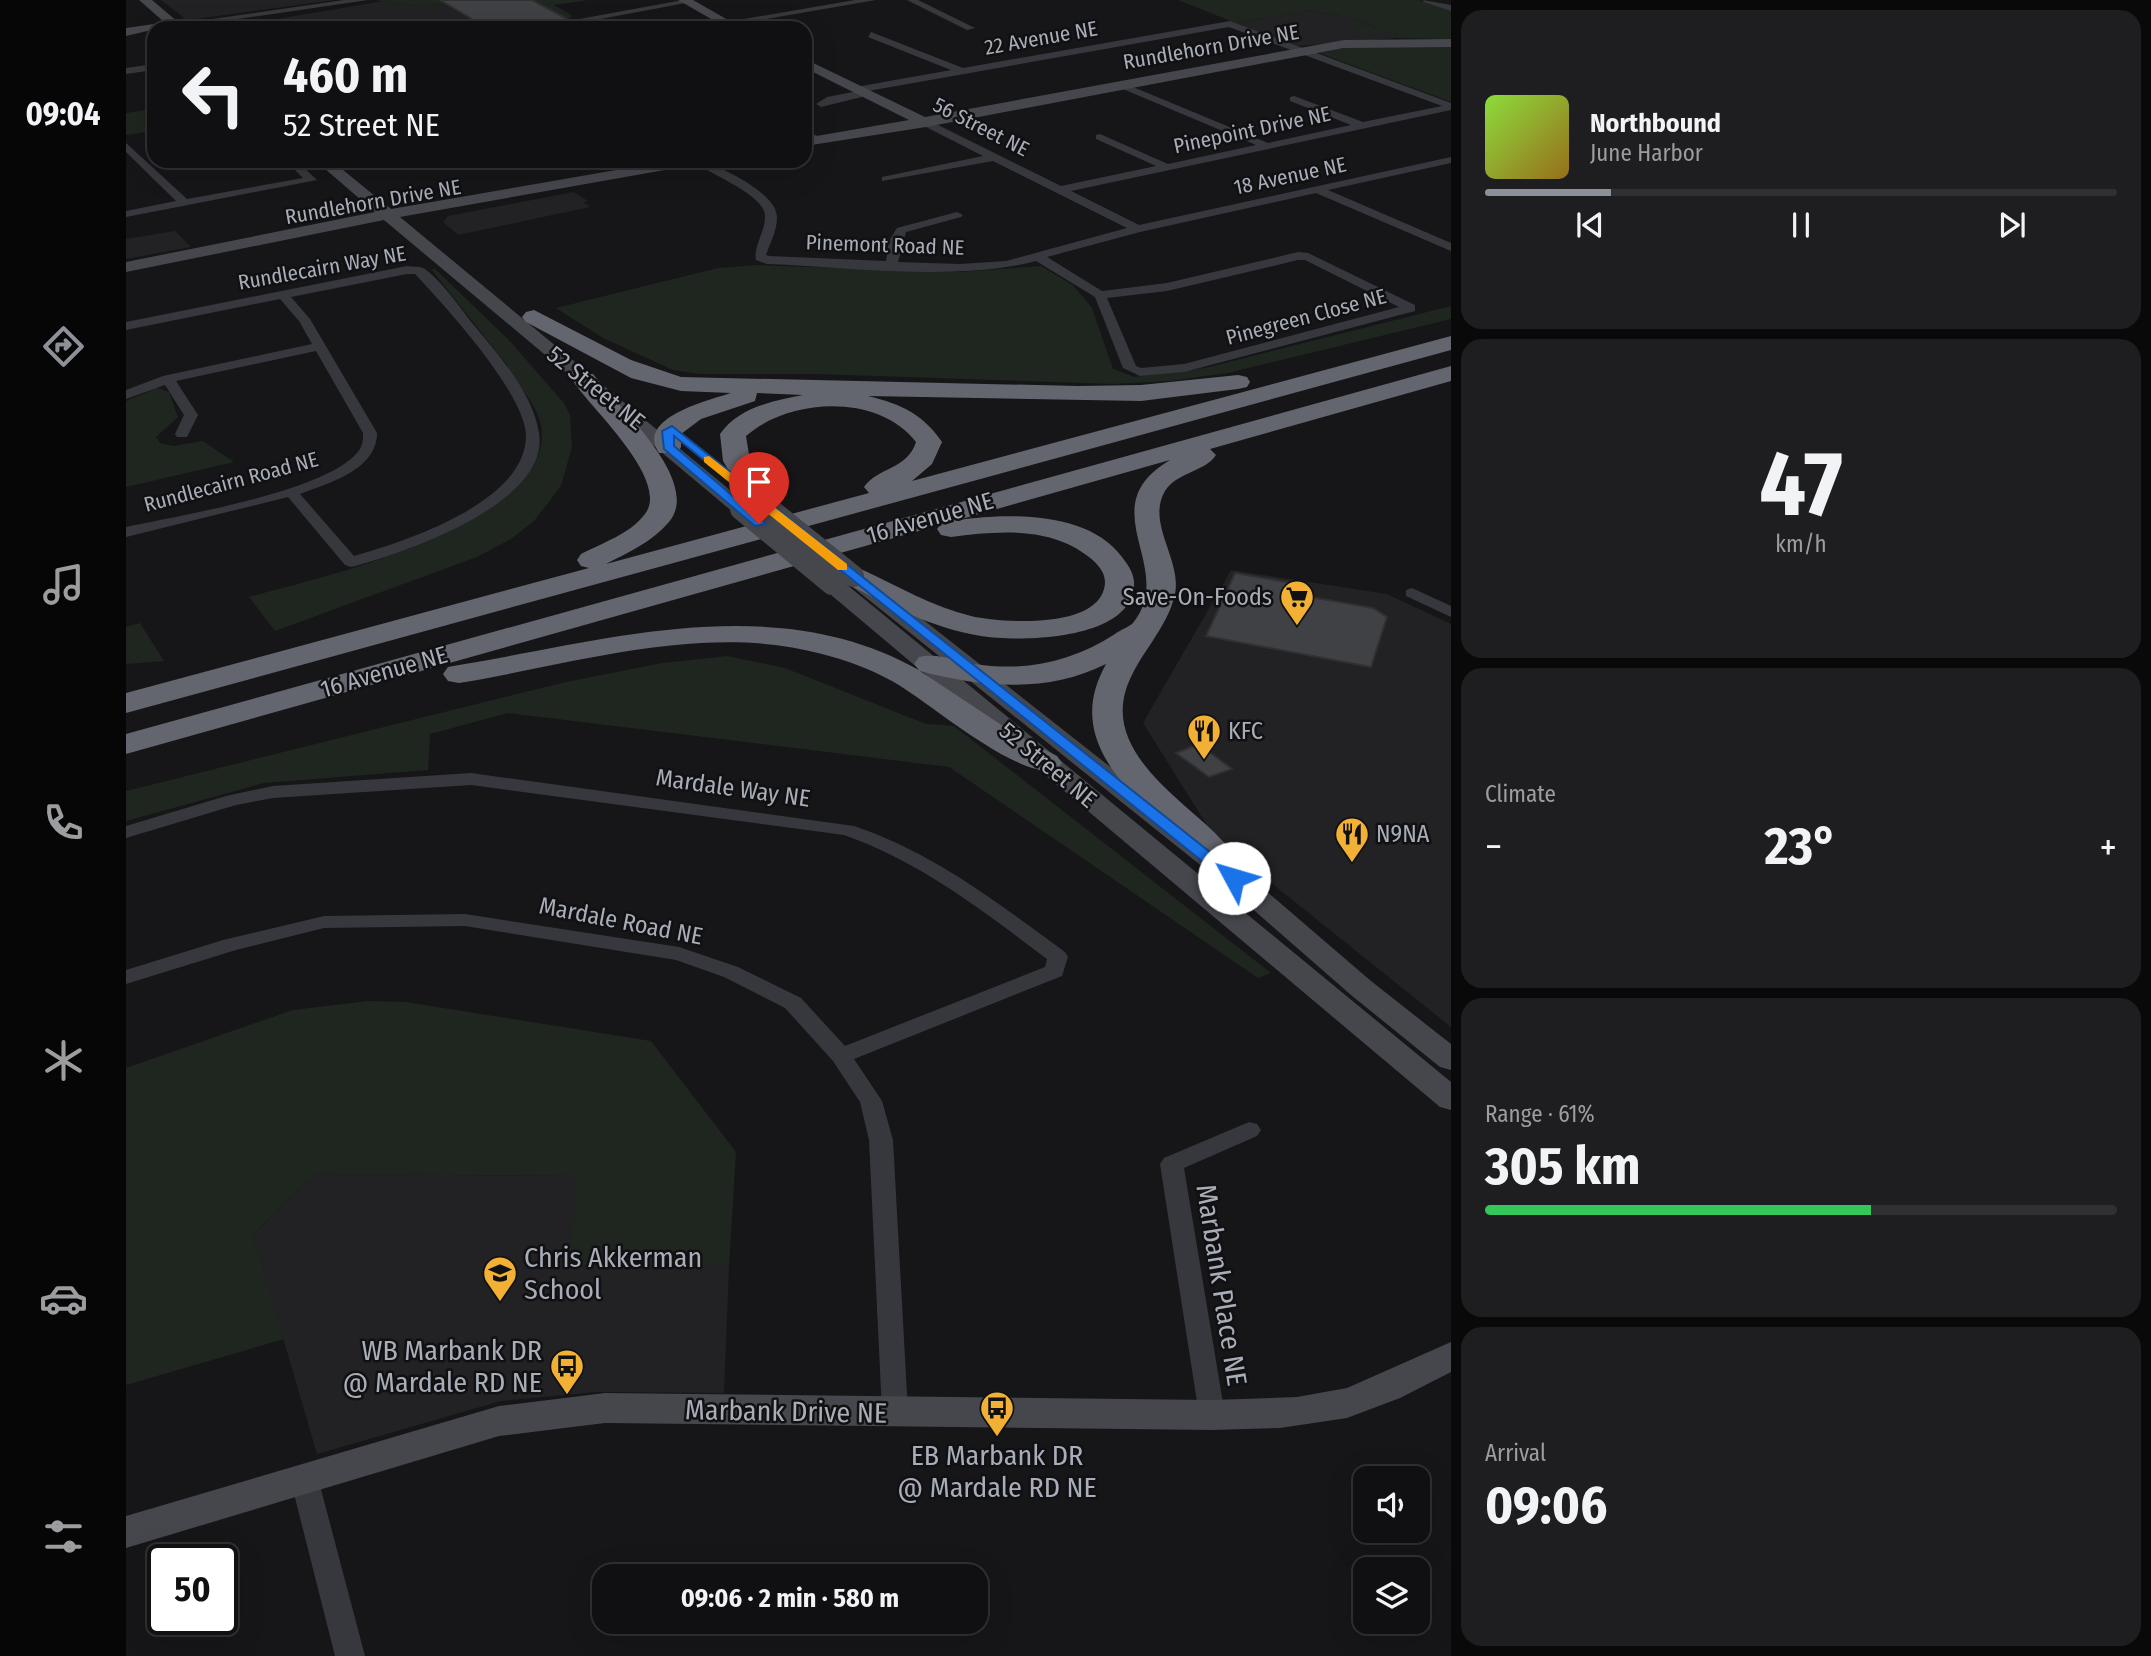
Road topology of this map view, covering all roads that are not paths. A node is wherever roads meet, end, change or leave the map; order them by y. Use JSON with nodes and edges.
{"nodes":[{"id":1,"x":129,"y":0,"type":"edge"},
{"id":2,"x":145,"y":0,"type":"edge"},
{"id":3,"x":364,"y":0,"type":"edge"},
{"id":4,"x":799,"y":0,"type":"edge"},
{"id":5,"x":872,"y":0,"type":"edge"},
{"id":6,"x":911,"y":0,"type":"edge"},
{"id":7,"x":1427,"y":0,"type":"edge"},
{"id":8,"x":685,"y":1,"type":"edge"},
{"id":9,"x":1451,"y":8,"type":"edge"},
{"id":10,"x":295,"y":9,"type":"junction"},
{"id":11,"x":818,"y":9,"type":"junction"},
{"id":12,"x":579,"y":20,"type":"dead end"},
{"id":13,"x":154,"y":21,"type":"edge"},
{"id":14,"x":170,"y":21,"type":"edge"},
{"id":15,"x":216,"y":21,"type":"edge"},
{"id":16,"x":231,"y":21,"type":"edge"},
{"id":17,"x":722,"y":21,"type":"edge"},
{"id":18,"x":757,"y":21,"type":"edge"},
{"id":19,"x":1230,"y":24,"type":"joint"},
{"id":20,"x":970,"y":28,"type":"dead end"},
{"id":21,"x":147,"y":30,"type":"edge"},
{"id":22,"x":126,"y":34,"type":"edge"},
{"id":23,"x":871,"y":35,"type":"dead end"},
{"id":24,"x":1451,"y":43,"type":"edge"},
{"id":25,"x":1304,"y":51,"type":"junction"},
{"id":26,"x":812,"y":66,"type":"edge"},
{"id":27,"x":147,"y":68,"type":"edge"},
{"id":28,"x":126,"y":71,"type":"edge"},
{"id":29,"x":962,"y":71,"type":"junction"},
{"id":30,"x":1121,"y":85,"type":"junction"},
{"id":31,"x":863,"y":91,"type":"junction"},
{"id":32,"x":1294,"y":99,"type":"dead end"},
{"id":33,"x":821,"y":104,"type":"dead end"},
{"id":34,"x":1451,"y":106,"type":"edge"},
{"id":35,"x":924,"y":122,"type":"junction"},
{"id":36,"x":1363,"y":125,"type":"junction"},
{"id":37,"x":1100,"y":137,"type":"dead end"},
{"id":38,"x":812,"y":138,"type":"edge"},
{"id":39,"x":126,"y":146,"type":"edge"},
{"id":40,"x":1266,"y":146,"type":"junction"},
{"id":41,"x":994,"y":157,"type":"junction"},
{"id":42,"x":1451,"y":160,"type":"edge"},
{"id":43,"x":147,"y":167,"type":"edge"},
{"id":44,"x":1166,"y":167,"type":"junction"},
{"id":45,"x":148,"y":168,"type":"edge"},
{"id":46,"x":298,"y":168,"type":"edge"},
{"id":47,"x":333,"y":168,"type":"edge"},
{"id":48,"x":350,"y":168,"type":"edge"},
{"id":49,"x":656,"y":168,"type":"edge"},
{"id":50,"x":710,"y":168,"type":"edge"},
{"id":51,"x":886,"y":178,"type":"dead end"},
{"id":52,"x":549,"y":188,"type":"joint"},
{"id":53,"x":1060,"y":190,"type":"junction"},
{"id":54,"x":1318,"y":190,"type":"junction"},
{"id":55,"x":184,"y":203,"type":"junction"},
{"id":56,"x":126,"y":214,"type":"edge"},
{"id":57,"x":957,"y":215,"type":"dead end"},
{"id":58,"x":399,"y":216,"type":"junction"},
{"id":59,"x":1138,"y":229,"type":"junction"},
{"id":60,"x":244,"y":245,"type":"joint"},
{"id":61,"x":1451,"y":247,"type":"edge"},
{"id":62,"x":1040,"y":258,"type":"junction"},
{"id":63,"x":891,"y":265,"type":"junction"},
{"id":64,"x":126,"y":267,"type":"edge"},
{"id":65,"x":283,"y":295,"type":"junction"},
{"id":66,"x":1100,"y":295,"type":"junction"},
{"id":67,"x":534,"y":317,"type":"junction"},
{"id":68,"x":126,"y":326,"type":"edge"},
{"id":69,"x":1274,"y":333,"type":"dead end"},
{"id":70,"x":1451,"y":337,"type":"edge"},
{"id":71,"x":1288,"y":341,"type":"junction"},
{"id":72,"x":1451,"y":344,"type":"edge"},
{"id":73,"x":320,"y":346,"type":"junction"},
{"id":74,"x":1451,"y":373,"type":"edge"},
{"id":75,"x":168,"y":379,"type":"junction"},
{"id":76,"x":584,"y":379,"type":"junction"},
{"id":77,"x":1451,"y":380,"type":"edge"},
{"id":78,"x":844,"y":387,"type":"junction"},
{"id":79,"x":126,"y":396,"type":"edge"},
{"id":80,"x":182,"y":435,"type":"dead end"},
{"id":81,"x":670,"y":438,"type":"junction"},
{"id":82,"x":291,"y":492,"type":"junction"},
{"id":83,"x":751,"y":505,"type":"junction"},
{"id":84,"x":126,"y":532,"type":"edge"},
{"id":85,"x":843,"y":580,"type":"junction"},
{"id":86,"x":1412,"y":593,"type":"dead end"},
{"id":87,"x":498,"y":601,"type":"junction"},
{"id":88,"x":1451,"y":612,"type":"edge"},
{"id":89,"x":1146,"y":625,"type":"junction"},
{"id":90,"x":930,"y":664,"type":"junction"},
{"id":91,"x":459,"y":674,"type":"junction"},
{"id":92,"x":978,"y":676,"type":"junction"},
{"id":93,"x":126,"y":694,"type":"edge"},
{"id":94,"x":126,"y":703,"type":"edge"},
{"id":95,"x":126,"y":744,"type":"edge"},
{"id":96,"x":126,"y":761,"type":"edge"},
{"id":97,"x":1045,"y":763,"type":"junction"},
{"id":98,"x":126,"y":832,"type":"edge"},
{"id":99,"x":1234,"y":878,"type":"junction"},
{"id":100,"x":126,"y":977,"type":"edge"},
{"id":101,"x":841,"y":1056,"type":"junction"},
{"id":102,"x":1451,"y":1060,"type":"edge"},
{"id":103,"x":1451,"y":1099,"type":"edge"},
{"id":104,"x":1249,"y":1130,"type":"dead end"},
{"id":105,"x":1451,"y":1356,"type":"edge"},
{"id":106,"x":895,"y":1412,"type":"junction"},
{"id":107,"x":1212,"y":1415,"type":"junction"},
{"id":108,"x":304,"y":1478,"type":"junction"},
{"id":109,"x":126,"y":1532,"type":"edge"},
{"id":110,"x":350,"y":1656,"type":"edge"}],
"edges":[{"from":1,"to":13,"type":"main road"},
{"from":2,"to":14,"type":"main road"},
{"from":3,"to":10,"type":"street"},
{"from":4,"to":11,"type":"street"},
{"from":5,"to":11,"type":"street"},
{"from":6,"to":20,"type":"street"},
{"from":7,"to":9,"type":"street"},
{"from":8,"to":12,"type":"street"},
{"from":8,"to":17,"type":"main road"},
{"from":10,"to":15,"type":"street"},
{"from":10,"to":16,"type":"street"},
{"from":11,"to":18,"type":"street"},
{"from":19,"to":25,"type":"street","name":"Pinepoint Drive NE"},
{"from":19,"to":29,"type":"street","name":"22 Avenue NE"},
{"from":21,"to":22,"type":"main road"},
{"from":23,"to":29,"type":"street"},
{"from":24,"to":25,"type":"main road","name":"Rundlehorn Drive NE"},
{"from":25,"to":30,"type":"main road","name":"Rundlehorn Drive NE"},
{"from":25,"to":34,"type":"street","name":"Pinepoint Drive NE"},
{"from":26,"to":31,"type":"main road","name":"56 Street NE"},
{"from":27,"to":28,"type":"street"},
{"from":29,"to":31,"type":"street","name":"22 Avenue NE"},
{"from":30,"to":35,"type":"main road","name":"Rundlehorn Drive NE"},
{"from":30,"to":40,"type":"street"},
{"from":31,"to":33,"type":"street","name":"22 Avenue NE"},
{"from":31,"to":35,"type":"main road","name":"56 Street NE"},
{"from":32,"to":36,"type":"street"},
{"from":34,"to":36,"type":"street","name":"Pinepoint Drive NE"},
{"from":35,"to":38,"type":"main road","name":"Rundlehorn Drive NE"},
{"from":35,"to":41,"type":"street","name":"56 Street NE"},
{"from":36,"to":40,"type":"street","name":"Pinepoint Drive NE"},
{"from":37,"to":44,"type":"street"},
{"from":39,"to":43,"type":"street"},
{"from":40,"to":44,"type":"street","name":"Pinepoint Drive NE"},
{"from":41,"to":51,"type":"street"},
{"from":41,"to":53,"type":"street","name":"56 Street NE"},
{"from":42,"to":54,"type":"street","name":"18 Avenue NE"},
{"from":44,"to":53,"type":"street","name":"Pinepoint Drive NE"},
{"from":45,"to":55,"type":"street"},
{"from":46,"to":55,"type":"street"},
{"from":47,"to":58,"type":"main road","name":"52 Street NE"},
{"from":48,"to":58,"type":"main road","name":"52 Street NE"},
{"from":49,"to":52,"type":"main road","name":"Rundlehorn Drive NE"},
{"from":50,"to":63,"type":"street","name":"Pinemont Road NE"},
{"from":52,"to":58,"type":"street","name":"Rundlehorn Drive NE"},
{"from":53,"to":59,"type":"street","name":"56 Street NE"},
{"from":54,"to":59,"type":"street","name":"18 Avenue NE"},
{"from":54,"to":61,"type":"street"},
{"from":55,"to":56,"type":"street"},
{"from":57,"to":63,"type":"street"},
{"from":58,"to":60,"type":"main road","name":"Rundlehorn Drive NE"},
{"from":58,"to":67,"type":"main road","name":"52 Street NE"},
{"from":58,"to":76,"type":"street","name":"52 Street NE"},
{"from":59,"to":62,"type":"street","name":"Pinemont Road NE"},
{"from":60,"to":64,"type":"street","name":"Rundlehorn Drive NE"},
{"from":62,"to":63,"type":"street","name":"Pinemont Road NE"},
{"from":62,"to":66,"type":"street"},
{"from":65,"to":68,"type":"street","name":"Rundlecairn Way NE"},
{"from":65,"to":73,"type":"street","name":"Rundlecairn Road NE"},
{"from":65,"to":82,"type":"street","name":"Rundlecairn Way NE"},
{"from":66,"to":71,"type":"street","name":"Pinegreen Close NE"},
{"from":66,"to":71,"type":"street","name":"Pinegreen Close NE"},
{"from":67,"to":78,"type":"highway"},
{"from":67,"to":81,"type":"street","name":"52 Street NE"},
{"from":69,"to":71,"type":"street"},
{"from":70,"to":78,"type":"highway"},
{"from":72,"to":87,"type":"highway","name":"16 Avenue NE"},
{"from":73,"to":75,"type":"street"},
{"from":73,"to":82,"type":"street","name":"Rundlecairn Road NE"},
{"from":74,"to":95,"type":"highway","name":"16 Avenue NE"},
{"from":75,"to":79,"type":"street"},
{"from":75,"to":80,"type":"street"},
{"from":76,"to":81,"type":"street","name":"52 Street NE"},
{"from":76,"to":93,"type":"highway"},
{"from":77,"to":89,"type":"highway"},
{"from":78,"to":81,"type":"highway"},
{"from":81,"to":83,"type":"main road","name":"52 Street NE"},
{"from":82,"to":84,"type":"street","name":"Rundlecairn Road NE"},
{"from":83,"to":85,"type":"main road","name":"52 Street NE","bridge":true},
{"from":83,"to":87,"type":"highway"},
{"from":85,"to":90,"type":"main road","name":"52 Street NE"},
{"from":85,"to":91,"type":"highway"},
{"from":85,"to":92,"type":"main road","name":"52 Street NE"},
{"from":86,"to":88,"type":"street"},
{"from":87,"to":94,"type":"highway","name":"16 Avenue NE"},
{"from":89,"to":92,"type":"highway"},
{"from":89,"to":99,"type":"highway"},
{"from":90,"to":92,"type":"highway"},
{"from":90,"to":97,"type":"main road","name":"52 Street NE"},
{"from":91,"to":96,"type":"highway"},
{"from":91,"to":97,"type":"highway"},
{"from":92,"to":99,"type":"main road","name":"52 Street NE"},
{"from":97,"to":103,"type":"main road","name":"52 Street NE"},
{"from":98,"to":101,"type":"street","name":"Mardale Way NE"},
{"from":99,"to":102,"type":"main road","name":"52 Street NE"},
{"from":100,"to":101,"type":"street","name":"Mardale Road NE"},
{"from":101,"to":106,"type":"street","name":"Mardale Road NE"},
{"from":104,"to":107,"type":"street","name":"Marbank Place NE"},
{"from":105,"to":107,"type":"street","name":"Marbank Drive NE"},
{"from":106,"to":107,"type":"street","name":"Marbank Drive NE"},
{"from":106,"to":108,"type":"street","name":"Marbank Drive NE"},
{"from":108,"to":109,"type":"street","name":"Marbank Drive NE"},
{"from":108,"to":110,"type":"street"}]}
